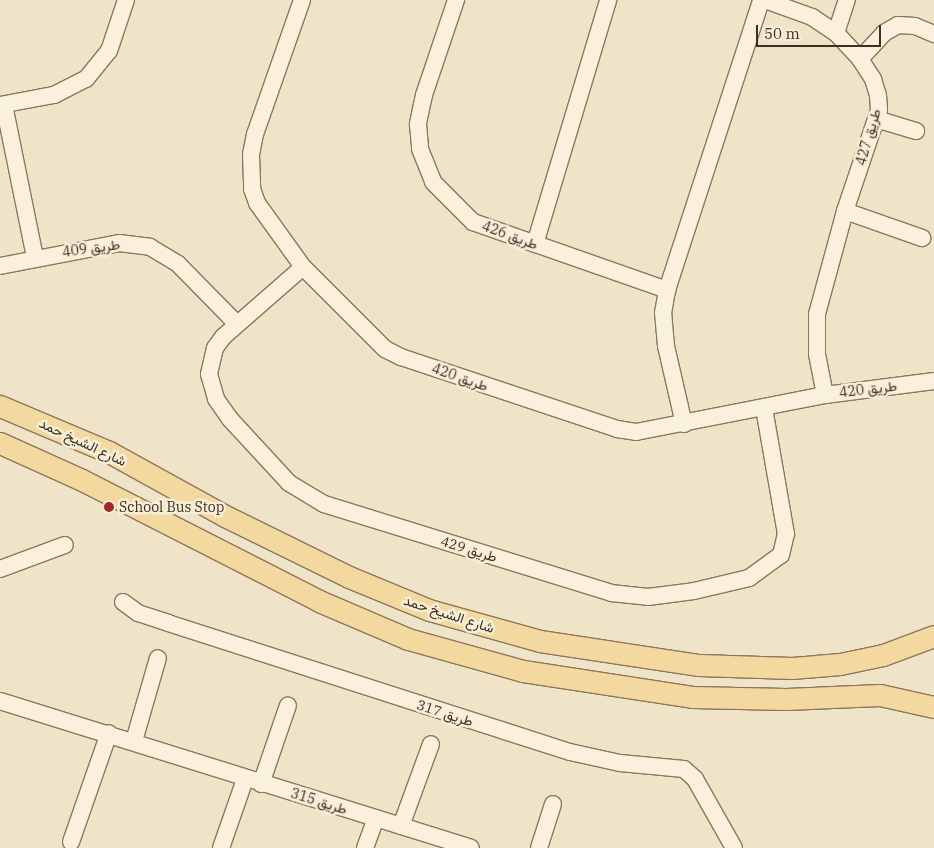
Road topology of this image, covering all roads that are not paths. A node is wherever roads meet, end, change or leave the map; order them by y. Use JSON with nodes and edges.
{"nodes":[{"id":1,"x":126,"y":0,"type":"edge"},
{"id":2,"x":302,"y":0,"type":"edge"},
{"id":3,"x":456,"y":0,"type":"edge"},
{"id":4,"x":608,"y":0,"type":"edge"},
{"id":5,"x":761,"y":0,"type":"edge"},
{"id":6,"x":765,"y":0,"type":"edge"},
{"id":7,"x":847,"y":0,"type":"edge"},
{"id":8,"x":836,"y":33,"type":"junction"},
{"id":9,"x":934,"y":34,"type":"edge"},
{"id":10,"x":860,"y":59,"type":"junction"},
{"id":11,"x":2,"y":105,"type":"edge"},
{"id":12,"x":876,"y":119,"type":"junction"},
{"id":13,"x":916,"y":131,"type":"dead end"},
{"id":14,"x":845,"y":211,"type":"junction"},
{"id":15,"x":922,"y":238,"type":"dead end"},
{"id":16,"x":535,"y":244,"type":"junction"},
{"id":17,"x":34,"y":257,"type":"junction"},
{"id":18,"x":0,"y":266,"type":"edge"},
{"id":19,"x":303,"y":268,"type":"junction"},
{"id":20,"x":667,"y":290,"type":"junction"},
{"id":21,"x":237,"y":324,"type":"junction"},
{"id":22,"x":934,"y":381,"type":"edge"},
{"id":23,"x":825,"y":395,"type":"junction"},
{"id":24,"x":0,"y":406,"type":"edge"},
{"id":25,"x":764,"y":408,"type":"junction"},
{"id":26,"x":684,"y":424,"type":"junction"},
{"id":27,"x":0,"y":443,"type":"edge"},
{"id":28,"x":65,"y":545,"type":"dead end"},
{"id":29,"x":0,"y":569,"type":"edge"},
{"id":30,"x":123,"y":602,"type":"dead end"},
{"id":31,"x":934,"y":636,"type":"edge"},
{"id":32,"x":158,"y":658,"type":"dead end"},
{"id":33,"x":0,"y":701,"type":"edge"},
{"id":34,"x":288,"y":705,"type":"dead end"},
{"id":35,"x":934,"y":707,"type":"edge"},
{"id":36,"x":109,"y":733,"type":"junction"},
{"id":37,"x":134,"y":741,"type":"junction"},
{"id":38,"x":430,"y":744,"type":"dead end"},
{"id":39,"x":245,"y":778,"type":"junction"},
{"id":40,"x":262,"y":784,"type":"junction"},
{"id":41,"x":553,"y":804,"type":"dead end"},
{"id":42,"x":376,"y":818,"type":"junction"},
{"id":43,"x":401,"y":826,"type":"junction"},
{"id":44,"x":70,"y":842,"type":"dead end"},
{"id":45,"x":221,"y":848,"type":"edge"},
{"id":46,"x":366,"y":848,"type":"edge"},
{"id":47,"x":471,"y":848,"type":"edge"},
{"id":48,"x":539,"y":848,"type":"edge"},
{"id":49,"x":734,"y":848,"type":"edge"}],
"edges":[{"from":1,"to":11,"type":"street"},
{"from":2,"to":19,"type":"street","name":"طريق 420"},
{"from":3,"to":16,"type":"street","name":"طريق 426"},
{"from":4,"to":16,"type":"street"},
{"from":5,"to":20,"type":"street"},
{"from":6,"to":8,"type":"street","name":"طريق 427"},
{"from":7,"to":8,"type":"street"},
{"from":8,"to":10,"type":"street","name":"طريق 427"},
{"from":9,"to":10,"type":"street"},
{"from":10,"to":12,"type":"street","name":"طريق 427"},
{"from":11,"to":17,"type":"street"},
{"from":12,"to":13,"type":"street"},
{"from":12,"to":14,"type":"street","name":"طريق 427"},
{"from":14,"to":15,"type":"street"},
{"from":14,"to":23,"type":"street","name":"طريق 427"},
{"from":16,"to":20,"type":"street","name":"طريق 426"},
{"from":17,"to":18,"type":"street","name":"طريق 409"},
{"from":17,"to":21,"type":"street","name":"طريق 409"},
{"from":19,"to":21,"type":"street","name":"طريق 429"},
{"from":19,"to":26,"type":"street","name":"طريق 420"},
{"from":20,"to":26,"type":"street"},
{"from":21,"to":25,"type":"street","name":"طريق 429"},
{"from":22,"to":23,"type":"street","name":"طريق 420"},
{"from":23,"to":25,"type":"street","name":"طريق 420"},
{"from":24,"to":31,"type":"main road","name":"شارع الشيخ حمد"},
{"from":25,"to":26,"type":"street","name":"طريق 420"},
{"from":27,"to":35,"type":"main road"},
{"from":28,"to":29,"type":"street"},
{"from":30,"to":49,"type":"street","name":"طريق 317"},
{"from":32,"to":37,"type":"street"},
{"from":33,"to":36,"type":"street","name":"طريق 315"},
{"from":34,"to":40,"type":"street"},
{"from":36,"to":37,"type":"street","name":"طريق 315"},
{"from":36,"to":44,"type":"street"},
{"from":37,"to":39,"type":"street","name":"طريق 315"},
{"from":38,"to":43,"type":"street"},
{"from":39,"to":40,"type":"street","name":"طريق 315"},
{"from":39,"to":45,"type":"street"},
{"from":40,"to":42,"type":"street","name":"طريق 315"},
{"from":41,"to":48,"type":"street"},
{"from":42,"to":43,"type":"street","name":"طريق 315"},
{"from":42,"to":46,"type":"street"},
{"from":43,"to":47,"type":"street","name":"طريق 315"}]}
